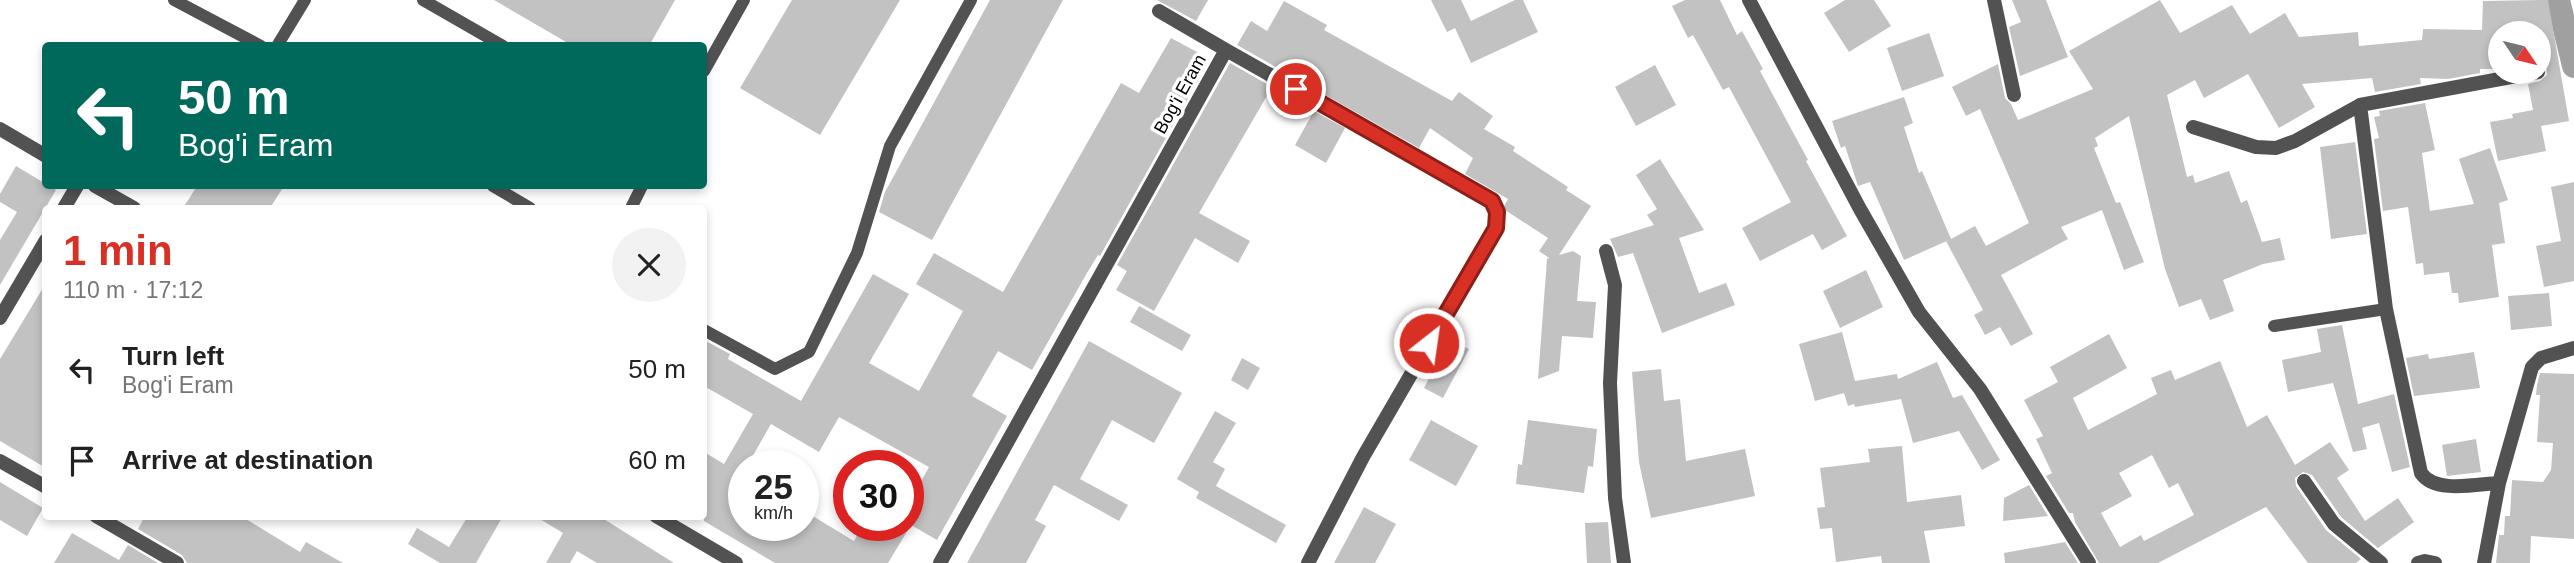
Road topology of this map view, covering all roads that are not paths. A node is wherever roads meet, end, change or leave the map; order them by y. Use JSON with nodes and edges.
{"nodes":[{"id":1,"x":174,"y":0,"type":"edge"},
{"id":2,"x":305,"y":0,"type":"edge"},
{"id":3,"x":423,"y":0,"type":"edge"},
{"id":4,"x":744,"y":0,"type":"edge"},
{"id":5,"x":971,"y":0,"type":"edge"},
{"id":6,"x":1749,"y":0,"type":"edge"},
{"id":7,"x":1994,"y":0,"type":"edge"},
{"id":8,"x":1159,"y":11,"type":"dead end"},
{"id":9,"x":253,"y":42,"type":"edge"},
{"id":10,"x":279,"y":42,"type":"edge"},
{"id":11,"x":496,"y":42,"type":"edge"},
{"id":12,"x":1226,"y":50,"type":"junction"},
{"id":13,"x":707,"y":66,"type":"edge"},
{"id":14,"x":2488,"y":81,"type":"edge"},
{"id":15,"x":2014,"y":94,"type":"dead end"},
{"id":16,"x":2360,"y":105,"type":"junction"},
{"id":17,"x":2193,"y":127,"type":"dead end"},
{"id":18,"x":0,"y":129,"type":"edge"},
{"id":19,"x":42,"y":154,"type":"edge"},
{"id":20,"x":75,"y":189,"type":"edge"},
{"id":21,"x":100,"y":189,"type":"edge"},
{"id":22,"x":498,"y":189,"type":"edge"},
{"id":23,"x":640,"y":189,"type":"edge"},
{"id":24,"x":66,"y":205,"type":"edge"},
{"id":25,"x":129,"y":205,"type":"edge"},
{"id":26,"x":525,"y":205,"type":"edge"},
{"id":27,"x":632,"y":205,"type":"edge"},
{"id":28,"x":42,"y":247,"type":"edge"},
{"id":29,"x":1606,"y":251,"type":"dead end"},
{"id":30,"x":2386,"y":309,"type":"junction"},
{"id":31,"x":0,"y":318,"type":"edge"},
{"id":32,"x":2274,"y":326,"type":"dead end"},
{"id":33,"x":707,"y":332,"type":"edge"},
{"id":34,"x":2574,"y":348,"type":"edge"},
{"id":35,"x":0,"y":461,"type":"edge"},
{"id":36,"x":2304,"y":481,"type":"dead end"},
{"id":37,"x":2499,"y":483,"type":"junction"},
{"id":38,"x":42,"y":485,"type":"edge"},
{"id":39,"x":103,"y":520,"type":"edge"},
{"id":40,"x":663,"y":520,"type":"edge"},
{"id":41,"x":177,"y":563,"type":"edge"},
{"id":42,"x":736,"y":563,"type":"edge"},
{"id":43,"x":940,"y":563,"type":"edge"},
{"id":44,"x":1308,"y":563,"type":"edge"},
{"id":45,"x":1625,"y":563,"type":"edge"},
{"id":46,"x":2089,"y":563,"type":"edge"},
{"id":47,"x":2381,"y":563,"type":"edge"},
{"id":48,"x":2418,"y":563,"type":"edge"},
{"id":49,"x":2435,"y":563,"type":"edge"},
{"id":50,"x":2484,"y":563,"type":"edge"}],
"edges":[{"from":1,"to":9,"type":"lane"},
{"from":2,"to":10,"type":"lane"},
{"from":3,"to":11,"type":"lane"},
{"from":4,"to":13,"type":"lane"},
{"from":5,"to":33,"type":"lane"},
{"from":6,"to":46,"type":"street"},
{"from":7,"to":15,"type":"street"},
{"from":8,"to":12,"type":"street"},
{"from":12,"to":43,"type":"street","name":"Bog'i Eram"},
{"from":12,"to":44,"type":"street","name":"Bog'i Eram"},
{"from":14,"to":16,"type":"street"},
{"from":16,"to":17,"type":"street"},
{"from":16,"to":30,"type":"street"},
{"from":18,"to":19,"type":"street"},
{"from":20,"to":24,"type":"street"},
{"from":21,"to":25,"type":"street"},
{"from":22,"to":26,"type":"lane"},
{"from":23,"to":27,"type":"lane"},
{"from":28,"to":31,"type":"street"},
{"from":29,"to":45,"type":"street"},
{"from":30,"to":32,"type":"lane"},
{"from":30,"to":37,"type":"street"},
{"from":34,"to":37,"type":"street"},
{"from":35,"to":38,"type":"street"},
{"from":36,"to":47,"type":"street"},
{"from":37,"to":50,"type":"street"},
{"from":39,"to":41,"type":"street"},
{"from":40,"to":42,"type":"street"},
{"from":48,"to":49,"type":"street"}]}
